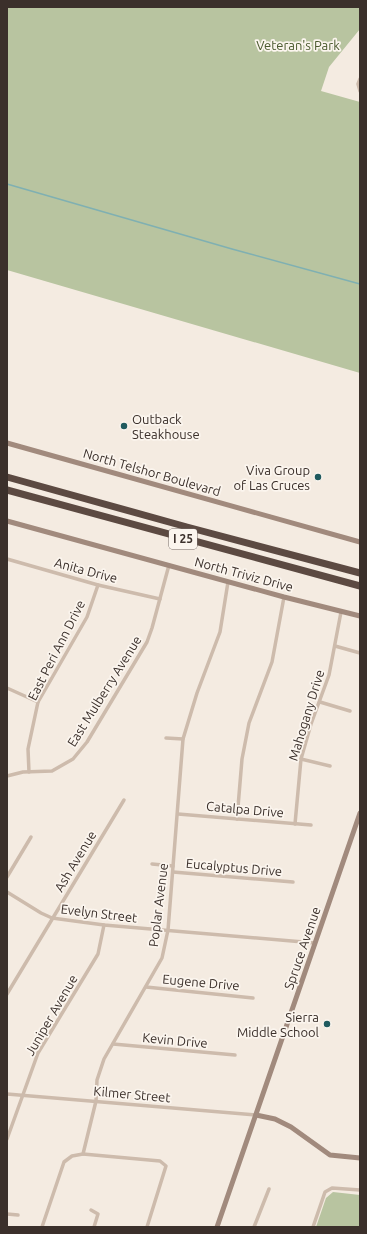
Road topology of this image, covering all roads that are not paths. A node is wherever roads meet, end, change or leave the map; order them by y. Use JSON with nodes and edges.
{"nodes":[{"id":1,"x":360,"y":79,"type":"edge"},
{"id":2,"x":360,"y":91,"type":"edge"},
{"id":3,"x":7,"y":443,"type":"edge"},
{"id":4,"x":7,"y":477,"type":"edge"},
{"id":5,"x":7,"y":490,"type":"edge"},
{"id":6,"x":7,"y":521,"type":"edge"},
{"id":7,"x":360,"y":542,"type":"edge"},
{"id":8,"x":7,"y":560,"type":"edge"},
{"id":9,"x":170,"y":565,"type":"junction"},
{"id":10,"x":360,"y":573,"type":"edge"},
{"id":11,"x":228,"y":582,"type":"junction"},
{"id":12,"x":98,"y":585,"type":"junction"},
{"id":13,"x":360,"y":586,"type":"edge"},
{"id":14,"x":284,"y":597,"type":"junction"},
{"id":15,"x":160,"y":599,"type":"junction"},
{"id":16,"x":340,"y":612,"type":"junction"},
{"id":17,"x":360,"y":616,"type":"edge"},
{"id":18,"x":335,"y":646,"type":"junction"},
{"id":19,"x":360,"y":653,"type":"edge"},
{"id":20,"x":7,"y":688,"type":"edge"},
{"id":21,"x":38,"y":702,"type":"junction"},
{"id":22,"x":320,"y":702,"type":"junction"},
{"id":23,"x":350,"y":711,"type":"dead end"},
{"id":24,"x":166,"y":738,"type":"dead end"},
{"id":25,"x":183,"y":739,"type":"junction"},
{"id":26,"x":301,"y":759,"type":"junction"},
{"id":27,"x":330,"y":766,"type":"dead end"},
{"id":28,"x":29,"y":772,"type":"junction"},
{"id":29,"x":7,"y":776,"type":"edge"},
{"id":30,"x":124,"y":800,"type":"dead end"},
{"id":31,"x":360,"y":813,"type":"edge"},
{"id":32,"x":178,"y":814,"type":"junction"},
{"id":33,"x":237,"y":819,"type":"junction"},
{"id":34,"x":359,"y":820,"type":"edge"},
{"id":35,"x":294,"y":824,"type":"junction"},
{"id":36,"x":311,"y":825,"type":"dead end"},
{"id":37,"x":31,"y":837,"type":"dead end"},
{"id":38,"x":152,"y":864,"type":"dead end"},
{"id":39,"x":173,"y":866,"type":"junction"},
{"id":40,"x":173,"y":872,"type":"junction"},
{"id":41,"x":7,"y":877,"type":"edge"},
{"id":42,"x":293,"y":882,"type":"dead end"},
{"id":43,"x":7,"y":892,"type":"edge"},
{"id":44,"x":52,"y":918,"type":"junction"},
{"id":45,"x":104,"y":925,"type":"junction"},
{"id":46,"x":168,"y":930,"type":"junction"},
{"id":47,"x":315,"y":943,"type":"junction"},
{"id":48,"x":146,"y":987,"type":"junction"},
{"id":49,"x":7,"y":994,"type":"edge"},
{"id":50,"x":254,"y":998,"type":"dead end"},
{"id":51,"x":113,"y":1044,"type":"junction"},
{"id":52,"x":235,"y":1055,"type":"dead end"},
{"id":53,"x":7,"y":1094,"type":"edge"},
{"id":54,"x":22,"y":1095,"type":"junction"},
{"id":55,"x":96,"y":1101,"type":"junction"},
{"id":56,"x":256,"y":1115,"type":"junction"},
{"id":57,"x":7,"y":1139,"type":"edge"},
{"id":58,"x":83,"y":1154,"type":"junction"},
{"id":59,"x":360,"y":1158,"type":"edge"},
{"id":60,"x":269,"y":1189,"type":"dead end"},
{"id":61,"x":360,"y":1190,"type":"edge"},
{"id":62,"x":91,"y":1210,"type":"dead end"},
{"id":63,"x":7,"y":1214,"type":"edge"},
{"id":64,"x":18,"y":1215,"type":"dead end"},
{"id":65,"x":42,"y":1227,"type":"edge"},
{"id":66,"x":94,"y":1227,"type":"edge"},
{"id":67,"x":146,"y":1227,"type":"edge"},
{"id":68,"x":217,"y":1227,"type":"edge"},
{"id":69,"x":254,"y":1227,"type":"edge"},
{"id":70,"x":313,"y":1227,"type":"edge"}],
"edges":[{"from":1,"to":2,"type":"street"},
{"from":3,"to":7,"type":"main road","name":"North Telshor Boulevard"},
{"from":4,"to":10,"type":"highway","number":"I 25"},
{"from":5,"to":13,"type":"highway","number":"I 25"},
{"from":6,"to":9,"type":"main road","name":"North Triviz Drive"},
{"from":8,"to":12,"type":"street","name":"Anita Drive"},
{"from":9,"to":11,"type":"main road","name":"North Triviz Drive"},
{"from":9,"to":15,"type":"street","name":"East Mulberry Avenue"},
{"from":11,"to":14,"type":"main road","name":"North Triviz Drive"},
{"from":11,"to":25,"type":"street","name":"Poplar Avenue"},
{"from":12,"to":15,"type":"street","name":"Anita Drive"},
{"from":12,"to":21,"type":"street","name":"East Peri Ann Drive"},
{"from":14,"to":16,"type":"main road","name":"North Triviz Drive"},
{"from":14,"to":33,"type":"street"},
{"from":15,"to":28,"type":"street","name":"East Mulberry Avenue"},
{"from":16,"to":17,"type":"main road","name":"North Triviz Drive"},
{"from":16,"to":18,"type":"street","name":"Mahogany Drive"},
{"from":18,"to":19,"type":"street"},
{"from":18,"to":22,"type":"street","name":"Mahogany Drive"},
{"from":20,"to":21,"type":"street"},
{"from":21,"to":28,"type":"street","name":"East Peri Ann Drive"},
{"from":22,"to":23,"type":"street"},
{"from":22,"to":26,"type":"street","name":"Mahogany Drive"},
{"from":24,"to":25,"type":"street"},
{"from":25,"to":32,"type":"street","name":"Poplar Avenue"},
{"from":26,"to":27,"type":"street"},
{"from":26,"to":35,"type":"street","name":"Mahogany Drive"},
{"from":28,"to":29,"type":"street","name":"East Mulberry Avenue"},
{"from":30,"to":44,"type":"street","name":"Ash Avenue"},
{"from":31,"to":34,"type":"main road","name":"Spruce Avenue"},
{"from":32,"to":33,"type":"street","name":"Catalpa Drive"},
{"from":32,"to":39,"type":"street","name":"Poplar Avenue"},
{"from":33,"to":35,"type":"street","name":"Catalpa Drive"},
{"from":34,"to":47,"type":"main road","name":"Spruce Avenue"},
{"from":35,"to":36,"type":"street","name":"Catalpa Drive"},
{"from":37,"to":41,"type":"street"},
{"from":38,"to":39,"type":"street"},
{"from":39,"to":40,"type":"street","name":"Poplar Avenue"},
{"from":40,"to":42,"type":"street","name":"Eucalyptus Drive"},
{"from":40,"to":46,"type":"street","name":"Poplar Avenue"},
{"from":43,"to":44,"type":"street","name":"Evelyn Street"},
{"from":44,"to":45,"type":"street","name":"Evelyn Street"},
{"from":44,"to":49,"type":"street","name":"Ash Avenue"},
{"from":45,"to":46,"type":"street","name":"Evelyn Street"},
{"from":45,"to":54,"type":"street","name":"Juniper Avenue"},
{"from":46,"to":47,"type":"street","name":"Evelyn Street"},
{"from":46,"to":48,"type":"street","name":"Poplar Avenue"},
{"from":47,"to":56,"type":"main road","name":"Spruce Avenue"},
{"from":48,"to":50,"type":"street","name":"Eugene Drive"},
{"from":48,"to":51,"type":"street","name":"Poplar Avenue"},
{"from":51,"to":52,"type":"street","name":"Kevin Drive"},
{"from":51,"to":55,"type":"street","name":"Poplar Avenue"},
{"from":53,"to":54,"type":"street","name":"Kilmer Street"},
{"from":54,"to":55,"type":"street","name":"Kilmer Street"},
{"from":54,"to":57,"type":"street","name":"Juniper Avenue"},
{"from":55,"to":56,"type":"street","name":"Kilmer Street"},
{"from":55,"to":58,"type":"street","name":"Poplar Avenue"},
{"from":56,"to":59,"type":"main road"},
{"from":56,"to":68,"type":"main road","name":"Spruce Avenue"},
{"from":58,"to":65,"type":"street"},
{"from":58,"to":67,"type":"street"},
{"from":60,"to":69,"type":"street"},
{"from":61,"to":70,"type":"street"},
{"from":62,"to":66,"type":"street"},
{"from":63,"to":64,"type":"street"}]}
